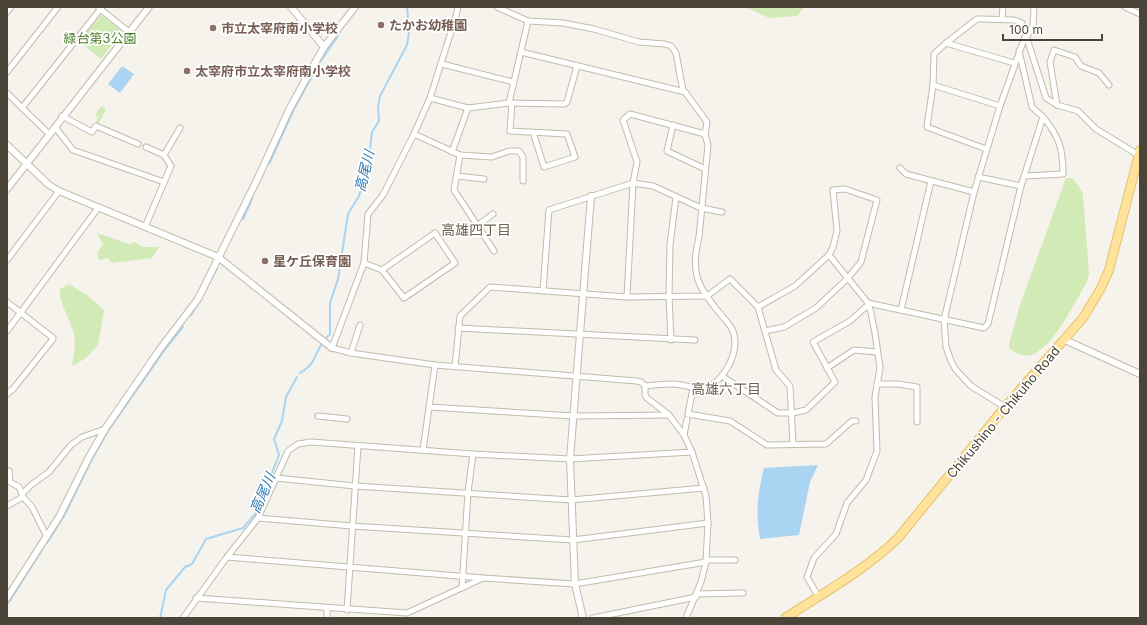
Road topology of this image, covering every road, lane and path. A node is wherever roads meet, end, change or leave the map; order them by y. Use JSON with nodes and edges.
{"nodes":[{"id":1,"x":11,"y":7,"type":"edge"},
{"id":2,"x":58,"y":7,"type":"edge"},
{"id":3,"x":149,"y":7,"type":"edge"},
{"id":4,"x":291,"y":7,"type":"edge"},
{"id":5,"x":355,"y":7,"type":"edge"},
{"id":6,"x":458,"y":7,"type":"edge"},
{"id":7,"x":497,"y":7,"type":"edge"},
{"id":8,"x":1003,"y":7,"type":"edge"},
{"id":9,"x":1034,"y":7,"type":"edge"},
{"id":10,"x":1125,"y":7,"type":"edge"},
{"id":11,"x":100,"y":8,"type":"edge"},
{"id":12,"x":7,"y":12,"type":"edge"},
{"id":13,"x":1140,"y":14,"type":"edge"},
{"id":14,"x":1002,"y":19,"type":"junction"},
{"id":15,"x":528,"y":20,"type":"junction"},
{"id":16,"x":129,"y":32,"type":"junction"},
{"id":17,"x":1026,"y":35,"type":"junction"},
{"id":18,"x":946,"y":43,"type":"junction"},
{"id":19,"x":324,"y":47,"type":"junction"},
{"id":20,"x":1019,"y":51,"type":"junction"},
{"id":21,"x":520,"y":52,"type":"junction"},
{"id":22,"x":1014,"y":63,"type":"junction"},
{"id":23,"x":442,"y":64,"type":"junction"},
{"id":24,"x":577,"y":66,"type":"junction"},
{"id":25,"x":7,"y":72,"type":"edge"},
{"id":26,"x":513,"y":82,"type":"junction"},
{"id":27,"x":932,"y":85,"type":"junction"},
{"id":28,"x":1109,"y":85,"type":"dead end"},
{"id":29,"x":683,"y":91,"type":"junction"},
{"id":30,"x":7,"y":93,"type":"edge"},
{"id":31,"x":430,"y":98,"type":"junction"},
{"id":32,"x":510,"y":103,"type":"junction"},
{"id":33,"x":1057,"y":105,"type":"junction"},
{"id":34,"x":1000,"y":106,"type":"junction"},
{"id":35,"x":22,"y":108,"type":"junction"},
{"id":36,"x":468,"y":108,"type":"junction"},
{"id":37,"x":62,"y":116,"type":"junction"},
{"id":38,"x":1043,"y":117,"type":"junction"},
{"id":39,"x":673,"y":125,"type":"junction"},
{"id":40,"x":55,"y":127,"type":"junction"},
{"id":41,"x":180,"y":128,"type":"dead end"},
{"id":42,"x":533,"y":132,"type":"junction"},
{"id":43,"x":49,"y":134,"type":"junction"},
{"id":44,"x":414,"y":134,"type":"junction"},
{"id":45,"x":705,"y":134,"type":"junction"},
{"id":46,"x":138,"y":144,"type":"dead end"},
{"id":47,"x":7,"y":146,"type":"edge"},
{"id":48,"x":146,"y":147,"type":"dead end"},
{"id":49,"x":986,"y":149,"type":"junction"},
{"id":50,"x":452,"y":152,"type":"junction"},
{"id":51,"x":1139,"y":154,"type":"edge"},
{"id":52,"x":164,"y":155,"type":"junction"},
{"id":53,"x":460,"y":155,"type":"junction"},
{"id":54,"x":26,"y":164,"type":"junction"},
{"id":55,"x":900,"y":168,"type":"dead end"},
{"id":56,"x":705,"y":169,"type":"junction"},
{"id":57,"x":457,"y":176,"type":"junction"},
{"id":58,"x":1025,"y":176,"type":"junction"},
{"id":59,"x":978,"y":177,"type":"junction"},
{"id":60,"x":484,"y":179,"type":"dead end"},
{"id":61,"x":523,"y":181,"type":"dead end"},
{"id":62,"x":931,"y":181,"type":"junction"},
{"id":63,"x":164,"y":182,"type":"junction"},
{"id":64,"x":633,"y":183,"type":"junction"},
{"id":65,"x":1022,"y":186,"type":"junction"},
{"id":66,"x":7,"y":189,"type":"edge"},
{"id":67,"x":59,"y":191,"type":"junction"},
{"id":68,"x":974,"y":192,"type":"junction"},
{"id":69,"x":591,"y":196,"type":"junction"},
{"id":70,"x":676,"y":197,"type":"junction"},
{"id":71,"x":98,"y":208,"type":"junction"},
{"id":72,"x":701,"y":208,"type":"junction"},
{"id":73,"x":722,"y":212,"type":"dead end"},
{"id":74,"x":493,"y":214,"type":"dead end"},
{"id":75,"x":478,"y":225,"type":"junction"},
{"id":76,"x":145,"y":227,"type":"junction"},
{"id":77,"x":494,"y":251,"type":"dead end"},
{"id":78,"x":829,"y":256,"type":"junction"},
{"id":79,"x":218,"y":257,"type":"junction"},
{"id":80,"x":7,"y":260,"type":"edge"},
{"id":81,"x":364,"y":263,"type":"junction"},
{"id":82,"x":382,"y":270,"type":"junction"},
{"id":83,"x":848,"y":278,"type":"junction"},
{"id":84,"x":543,"y":291,"type":"junction"},
{"id":85,"x":584,"y":294,"type":"junction"},
{"id":86,"x":707,"y":296,"type":"junction"},
{"id":87,"x":627,"y":297,"type":"junction"},
{"id":88,"x":669,"y":297,"type":"junction"},
{"id":89,"x":7,"y":302,"type":"edge"},
{"id":90,"x":868,"y":304,"type":"junction"},
{"id":91,"x":758,"y":307,"type":"junction"},
{"id":92,"x":900,"y":310,"type":"junction"},
{"id":93,"x":21,"y":313,"type":"junction"},
{"id":94,"x":944,"y":320,"type":"junction"},
{"id":95,"x":360,"y":326,"type":"dead end"},
{"id":96,"x":458,"y":328,"type":"junction"},
{"id":97,"x":7,"y":331,"type":"edge"},
{"id":98,"x":765,"y":332,"type":"junction"},
{"id":99,"x":581,"y":335,"type":"junction"},
{"id":100,"x":671,"y":340,"type":"junction"},
{"id":101,"x":695,"y":340,"type":"dead end"},
{"id":102,"x":1065,"y":340,"type":"junction"},
{"id":103,"x":332,"y":348,"type":"junction"},
{"id":104,"x":877,"y":352,"type":"junction"},
{"id":105,"x":351,"y":353,"type":"junction"},
{"id":106,"x":435,"y":365,"type":"junction"},
{"id":107,"x":455,"y":367,"type":"junction"},
{"id":108,"x":827,"y":368,"type":"junction"},
{"id":109,"x":1140,"y":374,"type":"edge"},
{"id":110,"x":722,"y":376,"type":"junction"},
{"id":111,"x":577,"y":377,"type":"junction"},
{"id":112,"x":877,"y":384,"type":"junction"},
{"id":113,"x":645,"y":386,"type":"junction"},
{"id":114,"x":693,"y":388,"type":"junction"},
{"id":115,"x":7,"y":394,"type":"edge"},
{"id":116,"x":429,"y":407,"type":"junction"},
{"id":117,"x":1005,"y":407,"type":"junction"},
{"id":118,"x":792,"y":413,"type":"junction"},
{"id":119,"x":669,"y":415,"type":"junction"},
{"id":120,"x":318,"y":416,"type":"dead end"},
{"id":121,"x":574,"y":416,"type":"junction"},
{"id":122,"x":347,"y":419,"type":"dead end"},
{"id":123,"x":687,"y":419,"type":"dead end"},
{"id":124,"x":856,"y":421,"type":"dead end"},
{"id":125,"x":917,"y":422,"type":"dead end"},
{"id":126,"x":105,"y":429,"type":"junction"},
{"id":127,"x":684,"y":435,"type":"junction"},
{"id":128,"x":793,"y":444,"type":"junction"},
{"id":129,"x":358,"y":446,"type":"junction"},
{"id":130,"x":423,"y":450,"type":"junction"},
{"id":131,"x":692,"y":452,"type":"junction"},
{"id":132,"x":473,"y":454,"type":"junction"},
{"id":133,"x":570,"y":459,"type":"junction"},
{"id":134,"x":9,"y":471,"type":"dead end"},
{"id":135,"x":276,"y":478,"type":"junction"},
{"id":136,"x":355,"y":486,"type":"junction"},
{"id":137,"x":704,"y":488,"type":"junction"},
{"id":138,"x":468,"y":492,"type":"junction"},
{"id":139,"x":23,"y":496,"type":"junction"},
{"id":140,"x":571,"y":500,"type":"junction"},
{"id":141,"x":7,"y":506,"type":"edge"},
{"id":142,"x":258,"y":518,"type":"junction"},
{"id":143,"x":708,"y":523,"type":"junction"},
{"id":144,"x":352,"y":526,"type":"junction"},
{"id":145,"x":466,"y":533,"type":"junction"},
{"id":146,"x":47,"y":537,"type":"junction"},
{"id":147,"x":573,"y":540,"type":"junction"},
{"id":148,"x":227,"y":558,"type":"junction"},
{"id":149,"x":735,"y":560,"type":"dead end"},
{"id":150,"x":706,"y":561,"type":"junction"},
{"id":151,"x":350,"y":568,"type":"junction"},
{"id":152,"x":462,"y":576,"type":"junction"},
{"id":153,"x":483,"y":578,"type":"junction"},
{"id":154,"x":575,"y":584,"type":"junction"},
{"id":155,"x":462,"y":588,"type":"junction"},
{"id":156,"x":743,"y":593,"type":"dead end"},
{"id":157,"x":696,"y":596,"type":"junction"},
{"id":158,"x":818,"y":596,"type":"junction"},
{"id":159,"x":7,"y":598,"type":"edge"},
{"id":160,"x":196,"y":598,"type":"junction"},
{"id":161,"x":327,"y":608,"type":"junction"},
{"id":162,"x":347,"y":610,"type":"junction"},
{"id":163,"x":182,"y":618,"type":"edge"},
{"id":164,"x":327,"y":618,"type":"edge"},
{"id":165,"x":583,"y":618,"type":"edge"},
{"id":166,"x":593,"y":618,"type":"edge"},
{"id":167,"x":686,"y":618,"type":"edge"},
{"id":168,"x":785,"y":618,"type":"edge"}],
"edges":[{"from":1,"to":12,"type":"street"},
{"from":2,"to":25,"type":"street"},
{"from":3,"to":16,"type":"street"},
{"from":4,"to":19,"type":"street"},
{"from":5,"to":19,"type":"street"},
{"from":6,"to":23,"type":"street"},
{"from":7,"to":15,"type":"street"},
{"from":8,"to":14,"type":"street"},
{"from":9,"to":17,"type":"street"},
{"from":10,"to":13,"type":"street"},
{"from":11,"to":16,"type":"street"},
{"from":11,"to":35,"type":"street"},
{"from":14,"to":17,"type":"street"},
{"from":14,"to":18,"type":"street"},
{"from":15,"to":21,"type":"street"},
{"from":15,"to":29,"type":"street"},
{"from":16,"to":37,"type":"street"},
{"from":17,"to":20,"type":"street"},
{"from":17,"to":33,"type":"street"},
{"from":18,"to":22,"type":"street"},
{"from":18,"to":27,"type":"street"},
{"from":19,"to":79,"type":"street"},
{"from":20,"to":22,"type":"street"},
{"from":20,"to":38,"type":"street"},
{"from":21,"to":24,"type":"street"},
{"from":21,"to":26,"type":"street"},
{"from":22,"to":34,"type":"street"},
{"from":23,"to":26,"type":"street"},
{"from":23,"to":31,"type":"street"},
{"from":24,"to":29,"type":"street"},
{"from":24,"to":32,"type":"street"},
{"from":26,"to":32,"type":"street"},
{"from":27,"to":34,"type":"street"},
{"from":27,"to":49,"type":"street"},
{"from":28,"to":33,"type":"street"},
{"from":29,"to":45,"type":"street"},
{"from":30,"to":35,"type":"street"},
{"from":31,"to":36,"type":"street"},
{"from":31,"to":44,"type":"street"},
{"from":32,"to":36,"type":"street"},
{"from":32,"to":42,"type":"street"},
{"from":33,"to":51,"type":"street"},
{"from":34,"to":49,"type":"street"},
{"from":35,"to":43,"type":"street"},
{"from":36,"to":50,"type":"street"},
{"from":37,"to":40,"type":"street"},
{"from":37,"to":46,"type":"street"},
{"from":38,"to":58,"type":"street"},
{"from":38,"to":58,"type":"street"},
{"from":39,"to":45,"type":"street"},
{"from":39,"to":56,"type":"street"},
{"from":39,"to":64,"type":"street"},
{"from":40,"to":43,"type":"street"},
{"from":40,"to":63,"type":"street"},
{"from":41,"to":52,"type":"street"},
{"from":42,"to":42,"type":"street"},
{"from":43,"to":54,"type":"street"},
{"from":44,"to":50,"type":"street"},
{"from":44,"to":81,"type":"street"},
{"from":45,"to":56,"type":"street"},
{"from":47,"to":54,"type":"street"},
{"from":48,"to":52,"type":"street"},
{"from":49,"to":59,"type":"street"},
{"from":50,"to":53,"type":"street"},
{"from":51,"to":102,"type":"main road","name":"Chikushino - Chikuho Road"},
{"from":52,"to":63,"type":"street"},
{"from":53,"to":57,"type":"street"},
{"from":53,"to":61,"type":"street"},
{"from":54,"to":66,"type":"street"},
{"from":54,"to":67,"type":"street"},
{"from":55,"to":62,"type":"street"},
{"from":56,"to":72,"type":"street"},
{"from":57,"to":60,"type":"street"},
{"from":57,"to":75,"type":"street"},
{"from":58,"to":65,"type":"street"},
{"from":59,"to":65,"type":"street"},
{"from":59,"to":68,"type":"street"},
{"from":62,"to":68,"type":"street"},
{"from":62,"to":92,"type":"street"},
{"from":63,"to":76,"type":"street"},
{"from":64,"to":69,"type":"street"},
{"from":64,"to":70,"type":"street"},
{"from":64,"to":87,"type":"street"},
{"from":65,"to":94,"type":"street"},
{"from":67,"to":71,"type":"street"},
{"from":67,"to":80,"type":"street"},
{"from":68,"to":94,"type":"street"},
{"from":69,"to":84,"type":"street"},
{"from":69,"to":85,"type":"street"},
{"from":70,"to":72,"type":"street"},
{"from":70,"to":88,"type":"street"},
{"from":71,"to":76,"type":"street"},
{"from":71,"to":93,"type":"street"},
{"from":72,"to":73,"type":"street"},
{"from":72,"to":86,"type":"street"},
{"from":74,"to":75,"type":"street"},
{"from":75,"to":77,"type":"street"},
{"from":76,"to":79,"type":"street"},
{"from":78,"to":83,"type":"street"},
{"from":78,"to":83,"type":"street"},
{"from":78,"to":91,"type":"street"},
{"from":79,"to":103,"type":"street"},
{"from":79,"to":126,"type":"street"},
{"from":81,"to":82,"type":"street"},
{"from":81,"to":103,"type":"street"},
{"from":82,"to":82,"type":"street"},
{"from":83,"to":90,"type":"street"},
{"from":83,"to":98,"type":"street"},
{"from":84,"to":85,"type":"street"},
{"from":84,"to":96,"type":"street"},
{"from":85,"to":87,"type":"street"},
{"from":85,"to":99,"type":"street"},
{"from":86,"to":88,"type":"street"},
{"from":86,"to":91,"type":"street"},
{"from":86,"to":110,"type":"street"},
{"from":87,"to":88,"type":"street"},
{"from":88,"to":100,"type":"street"},
{"from":89,"to":93,"type":"street"},
{"from":90,"to":92,"type":"street"},
{"from":90,"to":104,"type":"street"},
{"from":90,"to":108,"type":"street"},
{"from":91,"to":98,"type":"street"},
{"from":92,"to":94,"type":"street"},
{"from":93,"to":97,"type":"street"},
{"from":93,"to":115,"type":"street"},
{"from":94,"to":117,"type":"street"},
{"from":95,"to":105,"type":"street"},
{"from":96,"to":99,"type":"street"},
{"from":96,"to":107,"type":"street"},
{"from":98,"to":118,"type":"street"},
{"from":99,"to":100,"type":"street"},
{"from":99,"to":111,"type":"street"},
{"from":100,"to":101,"type":"street"},
{"from":102,"to":109,"type":"street"},
{"from":102,"to":117,"type":"main road","name":"Chikushino - Chikuho Road"},
{"from":103,"to":105,"type":"street"},
{"from":104,"to":108,"type":"street"},
{"from":104,"to":112,"type":"street"},
{"from":105,"to":106,"type":"street"},
{"from":106,"to":107,"type":"street"},
{"from":106,"to":116,"type":"street"},
{"from":107,"to":111,"type":"street"},
{"from":108,"to":118,"type":"street"},
{"from":110,"to":114,"type":"street"},
{"from":110,"to":118,"type":"street"},
{"from":111,"to":113,"type":"street"},
{"from":111,"to":121,"type":"street"},
{"from":112,"to":125,"type":"street"},
{"from":112,"to":158,"type":"street"},
{"from":113,"to":114,"type":"street"},
{"from":113,"to":119,"type":"street"},
{"from":114,"to":128,"type":"street"},
{"from":116,"to":121,"type":"street"},
{"from":116,"to":130,"type":"street"},
{"from":117,"to":158,"type":"main road","name":"Chikushino - Chikuho Road"},
{"from":118,"to":128,"type":"street"},
{"from":119,"to":121,"type":"street"},
{"from":119,"to":127,"type":"street"},
{"from":120,"to":122,"type":"street"},
{"from":121,"to":133,"type":"street"},
{"from":123,"to":127,"type":"street"},
{"from":124,"to":128,"type":"street"},
{"from":126,"to":139,"type":"street"},
{"from":126,"to":146,"type":"street"},
{"from":127,"to":131,"type":"street"},
{"from":129,"to":130,"type":"street"},
{"from":129,"to":135,"type":"street"},
{"from":129,"to":136,"type":"street"},
{"from":130,"to":132,"type":"street"},
{"from":131,"to":133,"type":"street"},
{"from":131,"to":137,"type":"street"},
{"from":132,"to":133,"type":"street"},
{"from":132,"to":138,"type":"street"},
{"from":133,"to":140,"type":"street"},
{"from":134,"to":139,"type":"street"},
{"from":135,"to":136,"type":"street"},
{"from":135,"to":142,"type":"street"},
{"from":136,"to":138,"type":"street"},
{"from":136,"to":144,"type":"street"},
{"from":137,"to":140,"type":"street"},
{"from":137,"to":143,"type":"street"},
{"from":138,"to":140,"type":"street"},
{"from":138,"to":145,"type":"street"},
{"from":139,"to":141,"type":"street"},
{"from":139,"to":146,"type":"street"},
{"from":140,"to":147,"type":"street"},
{"from":142,"to":144,"type":"street"},
{"from":142,"to":148,"type":"street"},
{"from":143,"to":147,"type":"street"},
{"from":143,"to":150,"type":"street"},
{"from":144,"to":145,"type":"street"},
{"from":144,"to":151,"type":"street"},
{"from":145,"to":147,"type":"street"},
{"from":145,"to":152,"type":"street"},
{"from":146,"to":159,"type":"street"},
{"from":147,"to":154,"type":"street"},
{"from":148,"to":151,"type":"street"},
{"from":148,"to":160,"type":"street"},
{"from":149,"to":150,"type":"street"},
{"from":150,"to":154,"type":"street"},
{"from":150,"to":157,"type":"street"},
{"from":151,"to":152,"type":"street"},
{"from":151,"to":162,"type":"street"},
{"from":152,"to":153,"type":"street"},
{"from":152,"to":155,"type":"street"},
{"from":153,"to":154,"type":"street"},
{"from":153,"to":155,"type":"street"},
{"from":154,"to":165,"type":"street"},
{"from":155,"to":162,"type":"street"},
{"from":156,"to":157,"type":"street"},
{"from":157,"to":166,"type":"street"},
{"from":157,"to":167,"type":"street"},
{"from":158,"to":168,"type":"main road","name":"Chikushino - Chikuho Road"},
{"from":160,"to":161,"type":"street"},
{"from":160,"to":163,"type":"street"},
{"from":161,"to":162,"type":"street"},
{"from":161,"to":164,"type":"street"}]}
